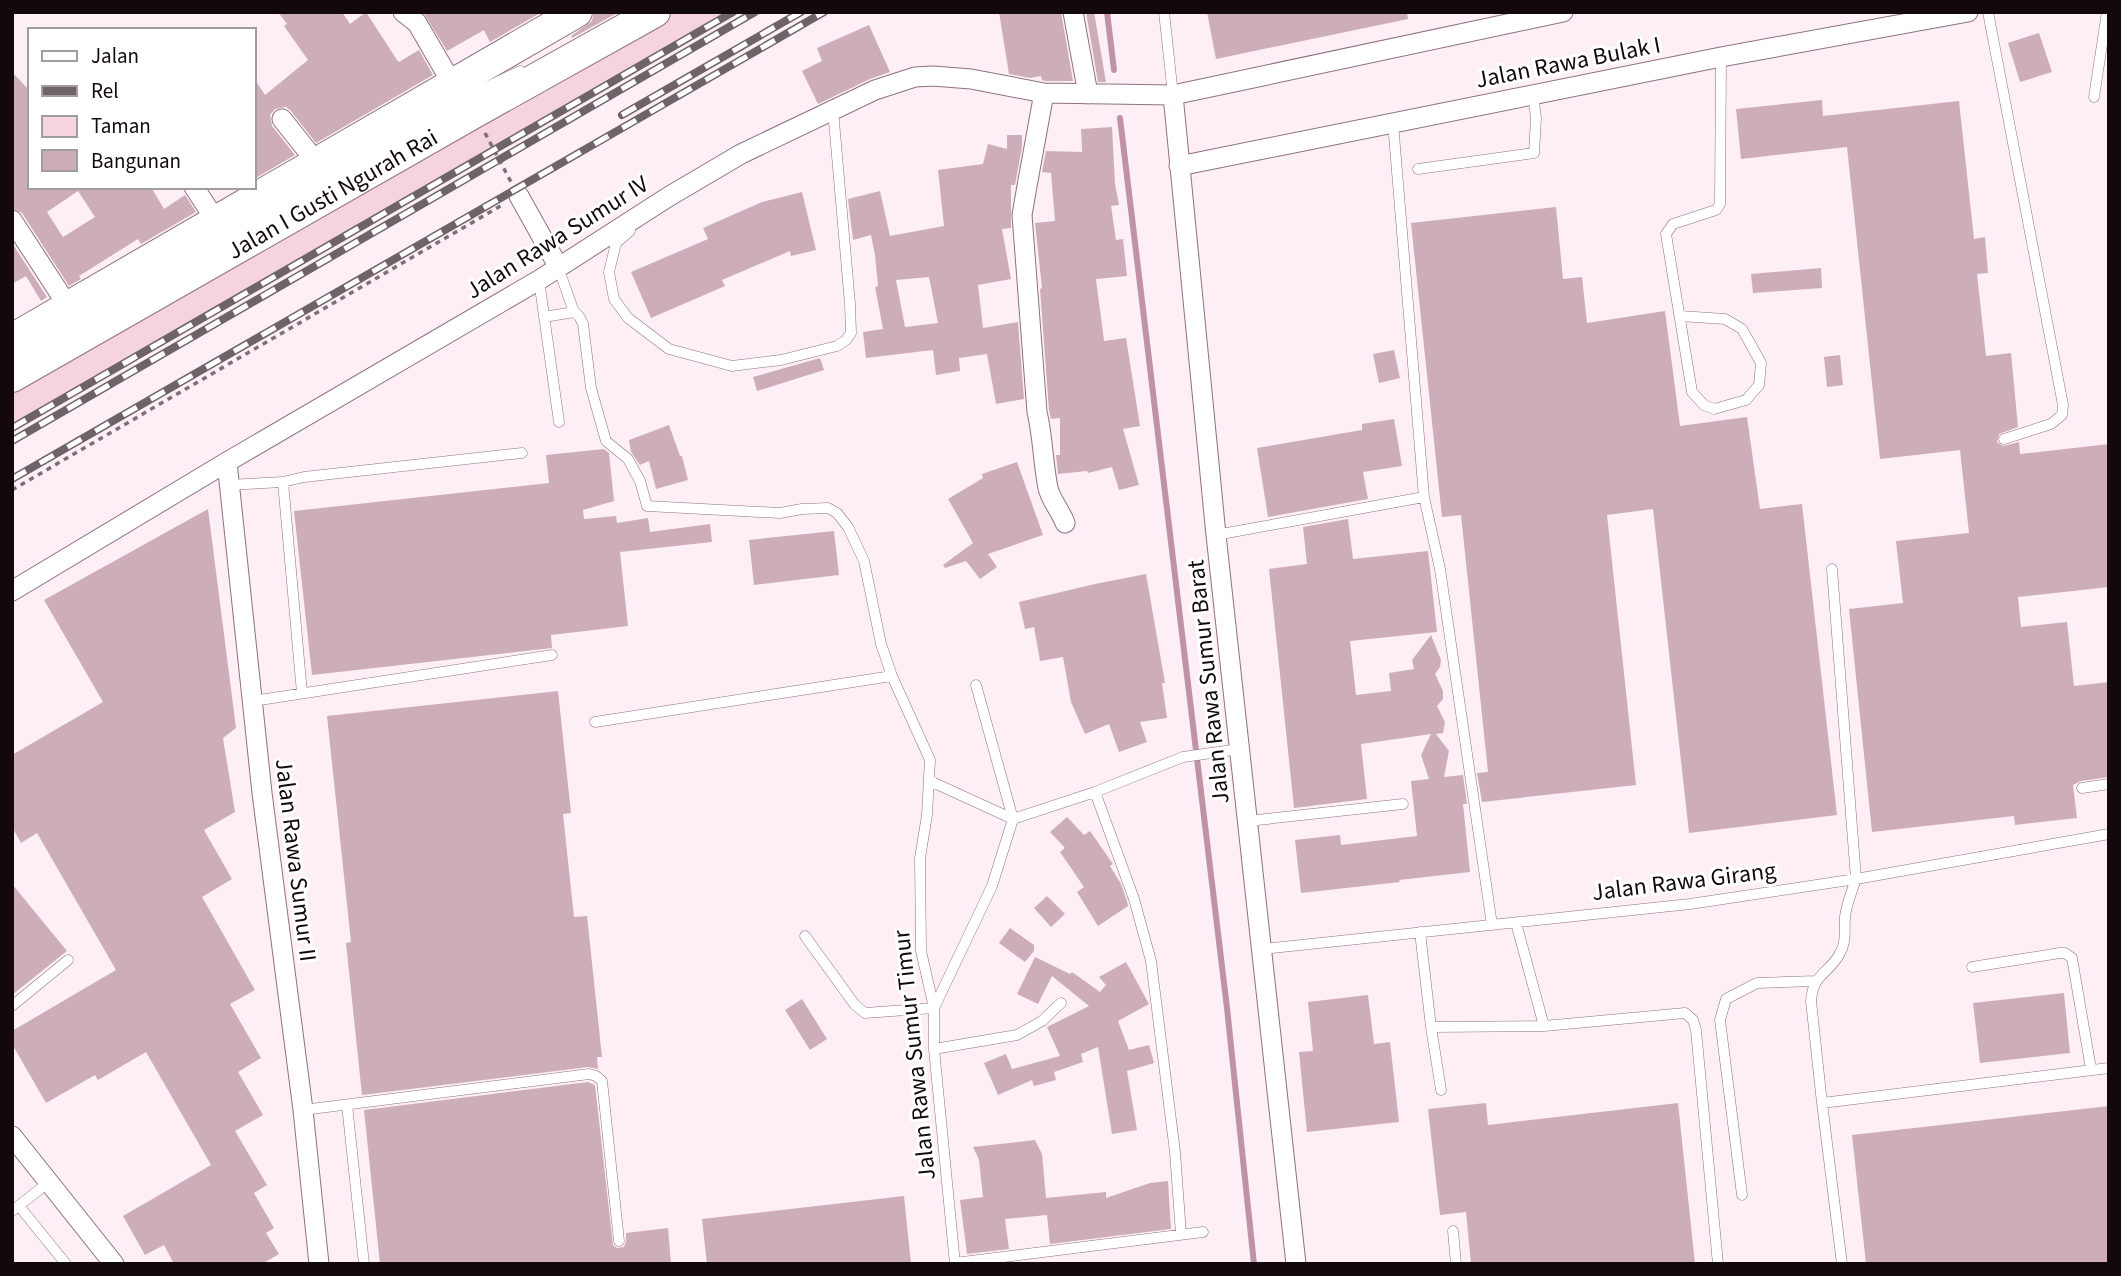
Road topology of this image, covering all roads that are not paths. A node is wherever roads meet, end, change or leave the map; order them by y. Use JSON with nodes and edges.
{"nodes":[{"id":1,"x":403,"y":12,"type":"edge"},
{"id":2,"x":577,"y":12,"type":"edge"},
{"id":3,"x":636,"y":12,"type":"edge"},
{"id":4,"x":655,"y":12,"type":"edge"},
{"id":5,"x":1073,"y":12,"type":"edge"},
{"id":6,"x":1164,"y":12,"type":"edge"},
{"id":7,"x":1563,"y":12,"type":"edge"},
{"id":8,"x":1968,"y":12,"type":"edge"},
{"id":9,"x":1988,"y":12,"type":"edge"},
{"id":10,"x":2107,"y":12,"type":"edge"},
{"id":11,"x":563,"y":51,"type":"dead end"},
{"id":12,"x":1721,"y":57,"type":"junction"},
{"id":13,"x":531,"y":66,"type":"dead end"},
{"id":14,"x":453,"y":85,"type":"junction"},
{"id":15,"x":1044,"y":93,"type":"junction"},
{"id":16,"x":1087,"y":94,"type":"junction"},
{"id":17,"x":1533,"y":94,"type":"junction"},
{"id":18,"x":1173,"y":95,"type":"junction"},
{"id":19,"x":2094,"y":97,"type":"dead end"},
{"id":20,"x":833,"y":110,"type":"junction"},
{"id":21,"x":282,"y":119,"type":"dead end"},
{"id":22,"x":1393,"y":123,"type":"junction"},
{"id":23,"x":317,"y":163,"type":"junction"},
{"id":24,"x":1180,"y":166,"type":"junction"},
{"id":25,"x":1418,"y":169,"type":"dead end"},
{"id":26,"x":260,"y":184,"type":"edge"},
{"id":27,"x":195,"y":189,"type":"edge"},
{"id":28,"x":254,"y":189,"type":"edge"},
{"id":29,"x":519,"y":195,"type":"road end"},
{"id":30,"x":668,"y":197,"type":"junction"},
{"id":31,"x":12,"y":220,"type":"edge"},
{"id":32,"x":216,"y":221,"type":"junction"},
{"id":33,"x":558,"y":266,"type":"junction"},
{"id":34,"x":539,"y":280,"type":"junction"},
{"id":35,"x":68,"y":306,"type":"junction"},
{"id":36,"x":574,"y":312,"type":"junction"},
{"id":37,"x":1680,"y":316,"type":"junction"},
{"id":38,"x":544,"y":317,"type":"junction"},
{"id":39,"x":12,"y":339,"type":"edge"},
{"id":40,"x":12,"y":359,"type":"edge"},
{"id":41,"x":12,"y":377,"type":"edge"},
{"id":42,"x":559,"y":422,"type":"dead end"},
{"id":43,"x":2004,"y":439,"type":"dead end"},
{"id":44,"x":522,"y":453,"type":"dead end"},
{"id":45,"x":227,"y":462,"type":"junction"},
{"id":46,"x":284,"y":482,"type":"junction"},
{"id":47,"x":229,"y":485,"type":"junction"},
{"id":48,"x":1424,"y":496,"type":"junction"},
{"id":49,"x":1065,"y":523,"type":"dead end"},
{"id":50,"x":1216,"y":535,"type":"junction"},
{"id":51,"x":1832,"y":569,"type":"dead end"},
{"id":52,"x":12,"y":591,"type":"edge"},
{"id":53,"x":552,"y":655,"type":"dead end"},
{"id":54,"x":892,"y":676,"type":"junction"},
{"id":55,"x":976,"y":685,"type":"dead end"},
{"id":56,"x":302,"y":693,"type":"junction"},
{"id":57,"x":253,"y":701,"type":"junction"},
{"id":58,"x":595,"y":722,"type":"dead end"},
{"id":59,"x":1240,"y":749,"type":"junction"},
{"id":60,"x":930,"y":781,"type":"junction"},
{"id":61,"x":2109,"y":784,"type":"edge"},
{"id":62,"x":2082,"y":789,"type":"dead end"},
{"id":63,"x":1095,"y":792,"type":"junction"},
{"id":64,"x":1403,"y":804,"type":"dead end"},
{"id":65,"x":1013,"y":819,"type":"junction"},
{"id":66,"x":1248,"y":821,"type":"junction"},
{"id":67,"x":2109,"y":834,"type":"edge"},
{"id":68,"x":1856,"y":879,"type":"junction"},
{"id":69,"x":1516,"y":923,"type":"junction"},
{"id":70,"x":1492,"y":925,"type":"junction"},
{"id":71,"x":1420,"y":932,"type":"junction"},
{"id":72,"x":805,"y":936,"type":"dead end"},
{"id":73,"x":1262,"y":949,"type":"junction"},
{"id":74,"x":68,"y":960,"type":"dead end"},
{"id":75,"x":1972,"y":967,"type":"dead end"},
{"id":76,"x":1815,"y":981,"type":"junction"},
{"id":77,"x":1061,"y":1003,"type":"dead end"},
{"id":78,"x":12,"y":1006,"type":"edge"},
{"id":79,"x":934,"y":1008,"type":"junction"},
{"id":80,"x":1544,"y":1026,"type":"junction"},
{"id":81,"x":1431,"y":1027,"type":"junction"},
{"id":82,"x":934,"y":1048,"type":"junction"},
{"id":83,"x":2109,"y":1068,"type":"edge"},
{"id":84,"x":2091,"y":1069,"type":"junction"},
{"id":85,"x":1440,"y":1090,"type":"dead end"},
{"id":86,"x":1822,"y":1103,"type":"junction"},
{"id":87,"x":346,"y":1105,"type":"junction"},
{"id":88,"x":303,"y":1110,"type":"junction"},
{"id":89,"x":12,"y":1136,"type":"edge"},
{"id":90,"x":49,"y":1182,"type":"junction"},
{"id":91,"x":1742,"y":1195,"type":"dead end"},
{"id":92,"x":16,"y":1208,"type":"edge"},
{"id":93,"x":1453,"y":1231,"type":"dead end"},
{"id":94,"x":1203,"y":1232,"type":"dead end"},
{"id":95,"x":1181,"y":1234,"type":"junction"},
{"id":96,"x":619,"y":1241,"type":"dead end"},
{"id":97,"x":955,"y":1263,"type":"edge"},
{"id":98,"x":66,"y":1264,"type":"edge"},
{"id":99,"x":114,"y":1264,"type":"edge"},
{"id":100,"x":318,"y":1264,"type":"edge"},
{"id":101,"x":364,"y":1264,"type":"edge"},
{"id":102,"x":1296,"y":1264,"type":"edge"},
{"id":103,"x":1457,"y":1264,"type":"edge"},
{"id":104,"x":1718,"y":1264,"type":"edge"},
{"id":105,"x":1842,"y":1264,"type":"edge"}],
"edges":[{"from":1,"to":14,"type":"street"},
{"from":2,"to":14,"type":"main road","name":"Jalan I Gusti Ngurah Rai"},
{"from":3,"to":11,"type":"lane"},
{"from":4,"to":41,"type":"main road","name":"Jalan I Gusti Ngurah Rai"},
{"from":5,"to":16,"type":"street"},
{"from":6,"to":18,"type":"lane"},
{"from":7,"to":18,"type":"street","name":"Jalan Rawa Sumur IV"},
{"from":8,"to":12,"type":"street","name":"Jalan Rawa Bulak I"},
{"from":9,"to":43,"type":"lane"},
{"from":10,"to":19,"type":"lane"},
{"from":12,"to":17,"type":"street","name":"Jalan Rawa Bulak I"},
{"from":12,"to":37,"type":"lane"},
{"from":13,"to":40,"type":"lane"},
{"from":14,"to":23,"type":"main road","name":"Jalan I Gusti Ngurah Rai"},
{"from":15,"to":16,"type":"street","name":"Jalan Rawa Sumur IV"},
{"from":15,"to":20,"type":"street","name":"Jalan Rawa Sumur IV"},
{"from":15,"to":49,"type":"street"},
{"from":16,"to":18,"type":"street","name":"Jalan Rawa Sumur IV"},
{"from":17,"to":22,"type":"street","name":"Jalan Rawa Bulak I"},
{"from":17,"to":25,"type":"lane"},
{"from":18,"to":24,"type":"street","name":"Jalan Rawa Sumur Barat"},
{"from":20,"to":30,"type":"street","name":"Jalan Rawa Sumur IV"},
{"from":20,"to":30,"type":"lane"},
{"from":21,"to":23,"type":"street"},
{"from":22,"to":24,"type":"street","name":"Jalan Rawa Bulak I"},
{"from":22,"to":48,"type":"lane"},
{"from":23,"to":26,"type":"main road","name":"Jalan I Gusti Ngurah Rai"},
{"from":24,"to":50,"type":"street","name":"Jalan Rawa Sumur Barat"},
{"from":27,"to":32,"type":"street"},
{"from":28,"to":32,"type":"main road","name":"Jalan I Gusti Ngurah Rai"},
{"from":29,"to":33,"type":"street"},
{"from":30,"to":33,"type":"street","name":"Jalan Rawa Sumur IV"},
{"from":31,"to":35,"type":"street"},
{"from":32,"to":35,"type":"main road","name":"Jalan I Gusti Ngurah Rai"},
{"from":33,"to":34,"type":"street","name":"Jalan Rawa Sumur IV"},
{"from":33,"to":36,"type":"lane"},
{"from":34,"to":38,"type":"lane"},
{"from":34,"to":45,"type":"street","name":"Jalan Rawa Sumur IV"},
{"from":35,"to":39,"type":"main road","name":"Jalan I Gusti Ngurah Rai"},
{"from":36,"to":38,"type":"lane"},
{"from":36,"to":54,"type":"lane","name":"Jalan Rawa Sumur Timur"},
{"from":37,"to":37,"type":"lane"},
{"from":38,"to":42,"type":"lane"},
{"from":44,"to":46,"type":"lane"},
{"from":45,"to":47,"type":"street","name":"Jalan Rawa Sumur II"},
{"from":45,"to":52,"type":"street","name":"Jalan Rawa Sumur IV"},
{"from":46,"to":47,"type":"lane"},
{"from":46,"to":56,"type":"lane"},
{"from":47,"to":57,"type":"street","name":"Jalan Rawa Sumur II"},
{"from":48,"to":50,"type":"lane"},
{"from":48,"to":70,"type":"lane"},
{"from":50,"to":59,"type":"street","name":"Jalan Rawa Sumur Barat"},
{"from":51,"to":68,"type":"lane"},
{"from":53,"to":56,"type":"lane"},
{"from":54,"to":58,"type":"lane"},
{"from":54,"to":60,"type":"lane","name":"Jalan Rawa Sumur Timur"},
{"from":55,"to":65,"type":"lane"},
{"from":56,"to":57,"type":"lane"},
{"from":57,"to":88,"type":"street","name":"Jalan Rawa Sumur II"},
{"from":59,"to":63,"type":"lane"},
{"from":59,"to":66,"type":"street","name":"Jalan Rawa Sumur Barat"},
{"from":60,"to":65,"type":"lane"},
{"from":60,"to":79,"type":"lane","name":"Jalan Rawa Sumur Timur"},
{"from":61,"to":62,"type":"lane"},
{"from":63,"to":65,"type":"lane"},
{"from":63,"to":95,"type":"lane"},
{"from":64,"to":66,"type":"lane"},
{"from":65,"to":79,"type":"lane"},
{"from":66,"to":73,"type":"street","name":"Jalan Rawa Sumur Barat"},
{"from":67,"to":68,"type":"lane","name":"Jalan Rawa Girang"},
{"from":68,"to":69,"type":"lane","name":"Jalan Rawa Girang"},
{"from":68,"to":76,"type":"lane"},
{"from":69,"to":70,"type":"lane","name":"Jalan Rawa Girang"},
{"from":69,"to":80,"type":"lane"},
{"from":70,"to":71,"type":"lane","name":"Jalan Rawa Girang"},
{"from":71,"to":73,"type":"lane","name":"Jalan Rawa Girang"},
{"from":71,"to":81,"type":"lane"},
{"from":72,"to":79,"type":"lane"},
{"from":73,"to":102,"type":"street","name":"Jalan Rawa Sumur Barat"},
{"from":74,"to":78,"type":"lane"},
{"from":75,"to":84,"type":"lane"},
{"from":76,"to":86,"type":"lane"},
{"from":76,"to":91,"type":"lane"},
{"from":77,"to":82,"type":"lane"},
{"from":79,"to":82,"type":"lane","name":"Jalan Rawa Sumur Timur"},
{"from":80,"to":81,"type":"lane"},
{"from":80,"to":104,"type":"lane"},
{"from":81,"to":85,"type":"lane"},
{"from":82,"to":97,"type":"lane","name":"Jalan Rawa Sumur Timur"},
{"from":83,"to":84,"type":"lane"},
{"from":84,"to":86,"type":"lane"},
{"from":86,"to":105,"type":"lane"},
{"from":87,"to":88,"type":"lane"},
{"from":87,"to":96,"type":"lane"},
{"from":87,"to":101,"type":"lane"},
{"from":88,"to":100,"type":"street","name":"Jalan Rawa Sumur II"},
{"from":89,"to":90,"type":"street"},
{"from":90,"to":92,"type":"lane"},
{"from":90,"to":99,"type":"street"},
{"from":92,"to":98,"type":"lane"},
{"from":93,"to":103,"type":"lane"},
{"from":94,"to":95,"type":"lane"},
{"from":95,"to":97,"type":"lane"}]}
